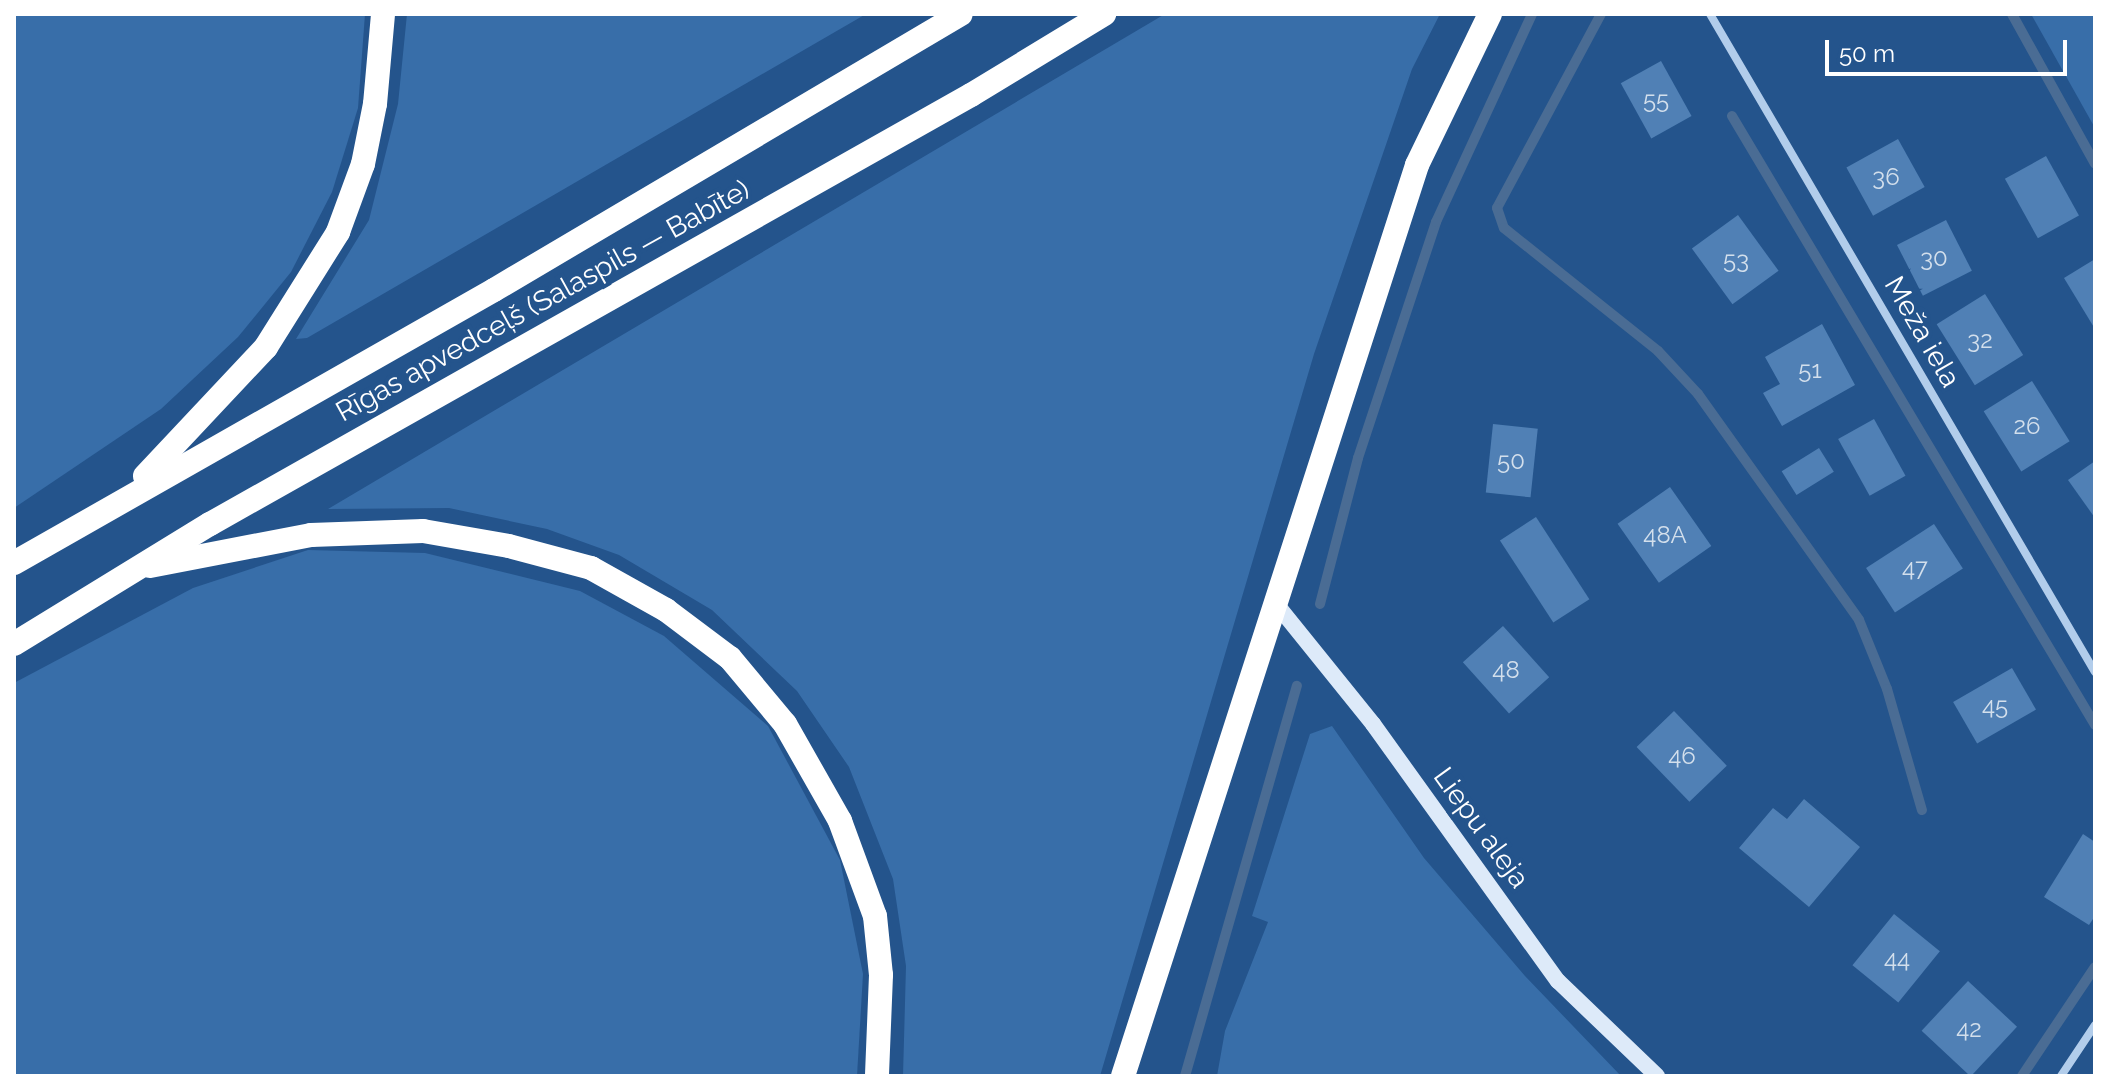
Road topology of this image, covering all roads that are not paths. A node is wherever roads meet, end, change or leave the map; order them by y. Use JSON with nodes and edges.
{"nodes":[{"id":1,"x":383,"y":14,"type":"edge"},
{"id":2,"x":961,"y":14,"type":"edge"},
{"id":3,"x":1104,"y":14,"type":"edge"},
{"id":4,"x":1490,"y":14,"type":"edge"},
{"id":5,"x":1710,"y":14,"type":"edge"},
{"id":6,"x":121,"y":500,"type":"junction"},
{"id":7,"x":14,"y":563,"type":"edge"},
{"id":8,"x":136,"y":569,"type":"junction"},
{"id":9,"x":1273,"y":600,"type":"junction"},
{"id":10,"x":14,"y":644,"type":"edge"},
{"id":11,"x":2095,"y":672,"type":"edge"},
{"id":12,"x":2095,"y":1025,"type":"edge"},
{"id":13,"x":877,"y":1076,"type":"edge"},
{"id":14,"x":1123,"y":1076,"type":"edge"},
{"id":15,"x":1657,"y":1076,"type":"edge"},
{"id":16,"x":2061,"y":1076,"type":"edge"}],
"edges":[{"from":1,"to":6,"type":"highway"},
{"from":2,"to":6,"type":"highway","name":"Rīgas apvedceļš (Salaspils — Babīte)"},
{"from":3,"to":8,"type":"highway","name":"Rīgas apvedceļš (Salaspils — Babīte)"},
{"from":4,"to":9,"type":"highway"},
{"from":5,"to":11,"type":"street","name":"Meža iela"},
{"from":6,"to":7,"type":"highway","name":"Rīgas apvedceļš (Salaspils — Babīte)"},
{"from":8,"to":10,"type":"highway","name":"Rīgas apvedceļš (Salaspils — Babīte)"},
{"from":8,"to":13,"type":"highway"},
{"from":9,"to":14,"type":"highway"},
{"from":9,"to":15,"type":"street","name":"Liepu aleja"},
{"from":12,"to":16,"type":"street"}]}
